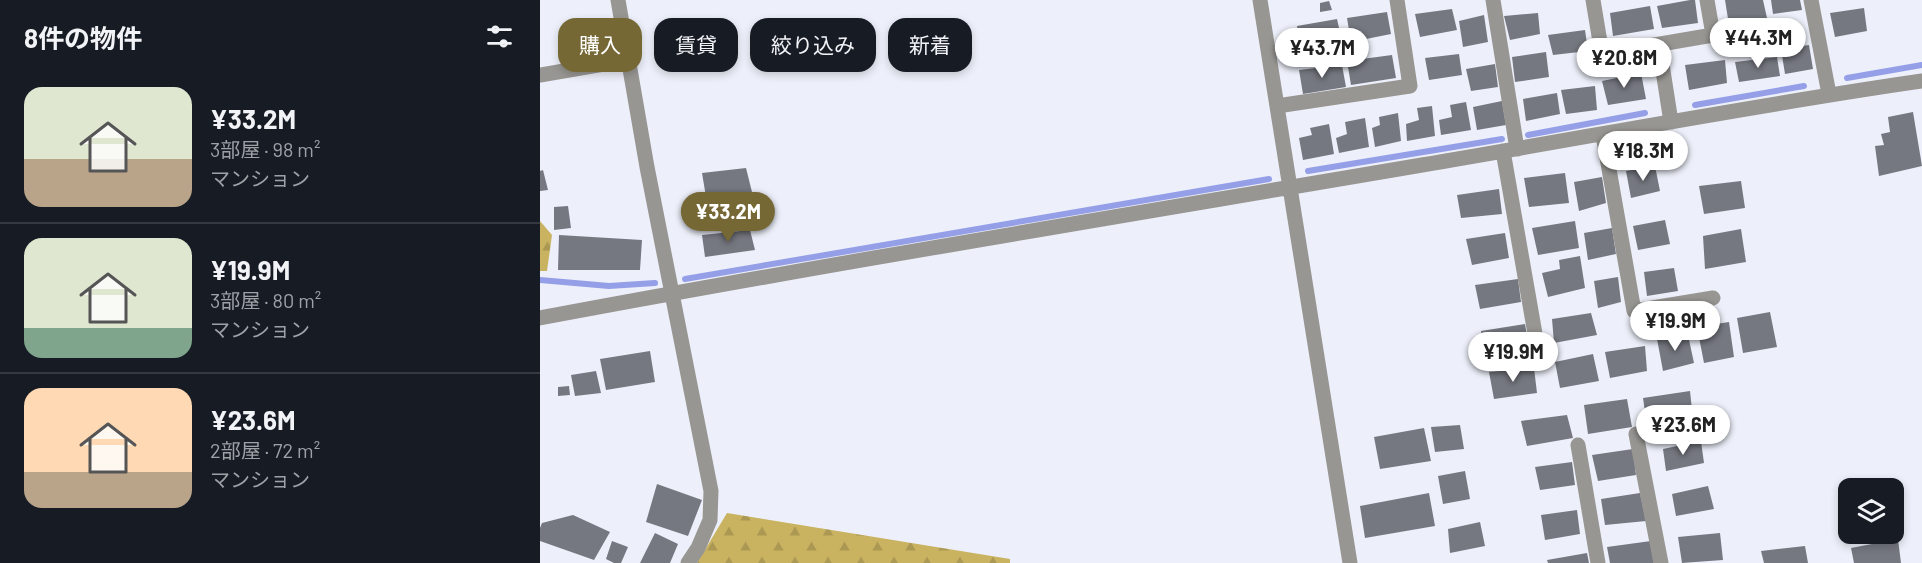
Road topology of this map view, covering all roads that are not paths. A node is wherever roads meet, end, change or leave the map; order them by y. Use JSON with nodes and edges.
{"nodes":[{"id":1,"x":618,"y":0,"type":"edge"},
{"id":2,"x":1260,"y":0,"type":"edge"},
{"id":3,"x":1397,"y":0,"type":"edge"},
{"id":4,"x":1493,"y":0,"type":"edge"},
{"id":5,"x":1593,"y":0,"type":"edge"},
{"id":6,"x":1707,"y":0,"type":"edge"},
{"id":7,"x":1811,"y":0,"type":"edge"},
{"id":8,"x":621,"y":18,"type":"edge"},
{"id":9,"x":1659,"y":45,"type":"junction"},
{"id":10,"x":558,"y":72,"type":"edge"},
{"id":11,"x":629,"y":72,"type":"edge"},
{"id":12,"x":540,"y":75,"type":"edge"},
{"id":13,"x":1922,"y":81,"type":"edge"},
{"id":14,"x":1829,"y":94,"type":"junction"},
{"id":15,"x":1277,"y":106,"type":"junction"},
{"id":16,"x":1671,"y":122,"type":"junction"},
{"id":17,"x":1603,"y":135,"type":"junction"},
{"id":18,"x":1510,"y":150,"type":"junction"},
{"id":19,"x":1289,"y":188,"type":"junction"},
{"id":20,"x":671,"y":293,"type":"junction"},
{"id":21,"x":1713,"y":298,"type":"dead end"},
{"id":22,"x":540,"y":318,"type":"edge"},
{"id":23,"x":1537,"y":345,"type":"dead end"},
{"id":24,"x":1636,"y":434,"type":"dead end"},
{"id":25,"x":1578,"y":445,"type":"dead end"},
{"id":26,"x":688,"y":563,"type":"edge"},
{"id":27,"x":1350,"y":563,"type":"edge"},
{"id":28,"x":1598,"y":563,"type":"edge"},
{"id":29,"x":1660,"y":563,"type":"edge"}],
"edges":[{"from":1,"to":8,"type":"street"},
{"from":2,"to":15,"type":"street"},
{"from":3,"to":15,"type":"street"},
{"from":4,"to":18,"type":"street"},
{"from":5,"to":9,"type":"street"},
{"from":6,"to":9,"type":"street"},
{"from":7,"to":14,"type":"street"},
{"from":9,"to":16,"type":"street"},
{"from":10,"to":12,"type":"street"},
{"from":11,"to":20,"type":"street"},
{"from":13,"to":14,"type":"street"},
{"from":14,"to":16,"type":"street"},
{"from":15,"to":19,"type":"street"},
{"from":16,"to":17,"type":"street"},
{"from":17,"to":18,"type":"street"},
{"from":17,"to":21,"type":"street"},
{"from":18,"to":19,"type":"street"},
{"from":18,"to":23,"type":"street"},
{"from":19,"to":20,"type":"street"},
{"from":19,"to":27,"type":"street"},
{"from":20,"to":22,"type":"street"},
{"from":20,"to":26,"type":"street"},
{"from":24,"to":29,"type":"street"},
{"from":25,"to":28,"type":"street"}]}
